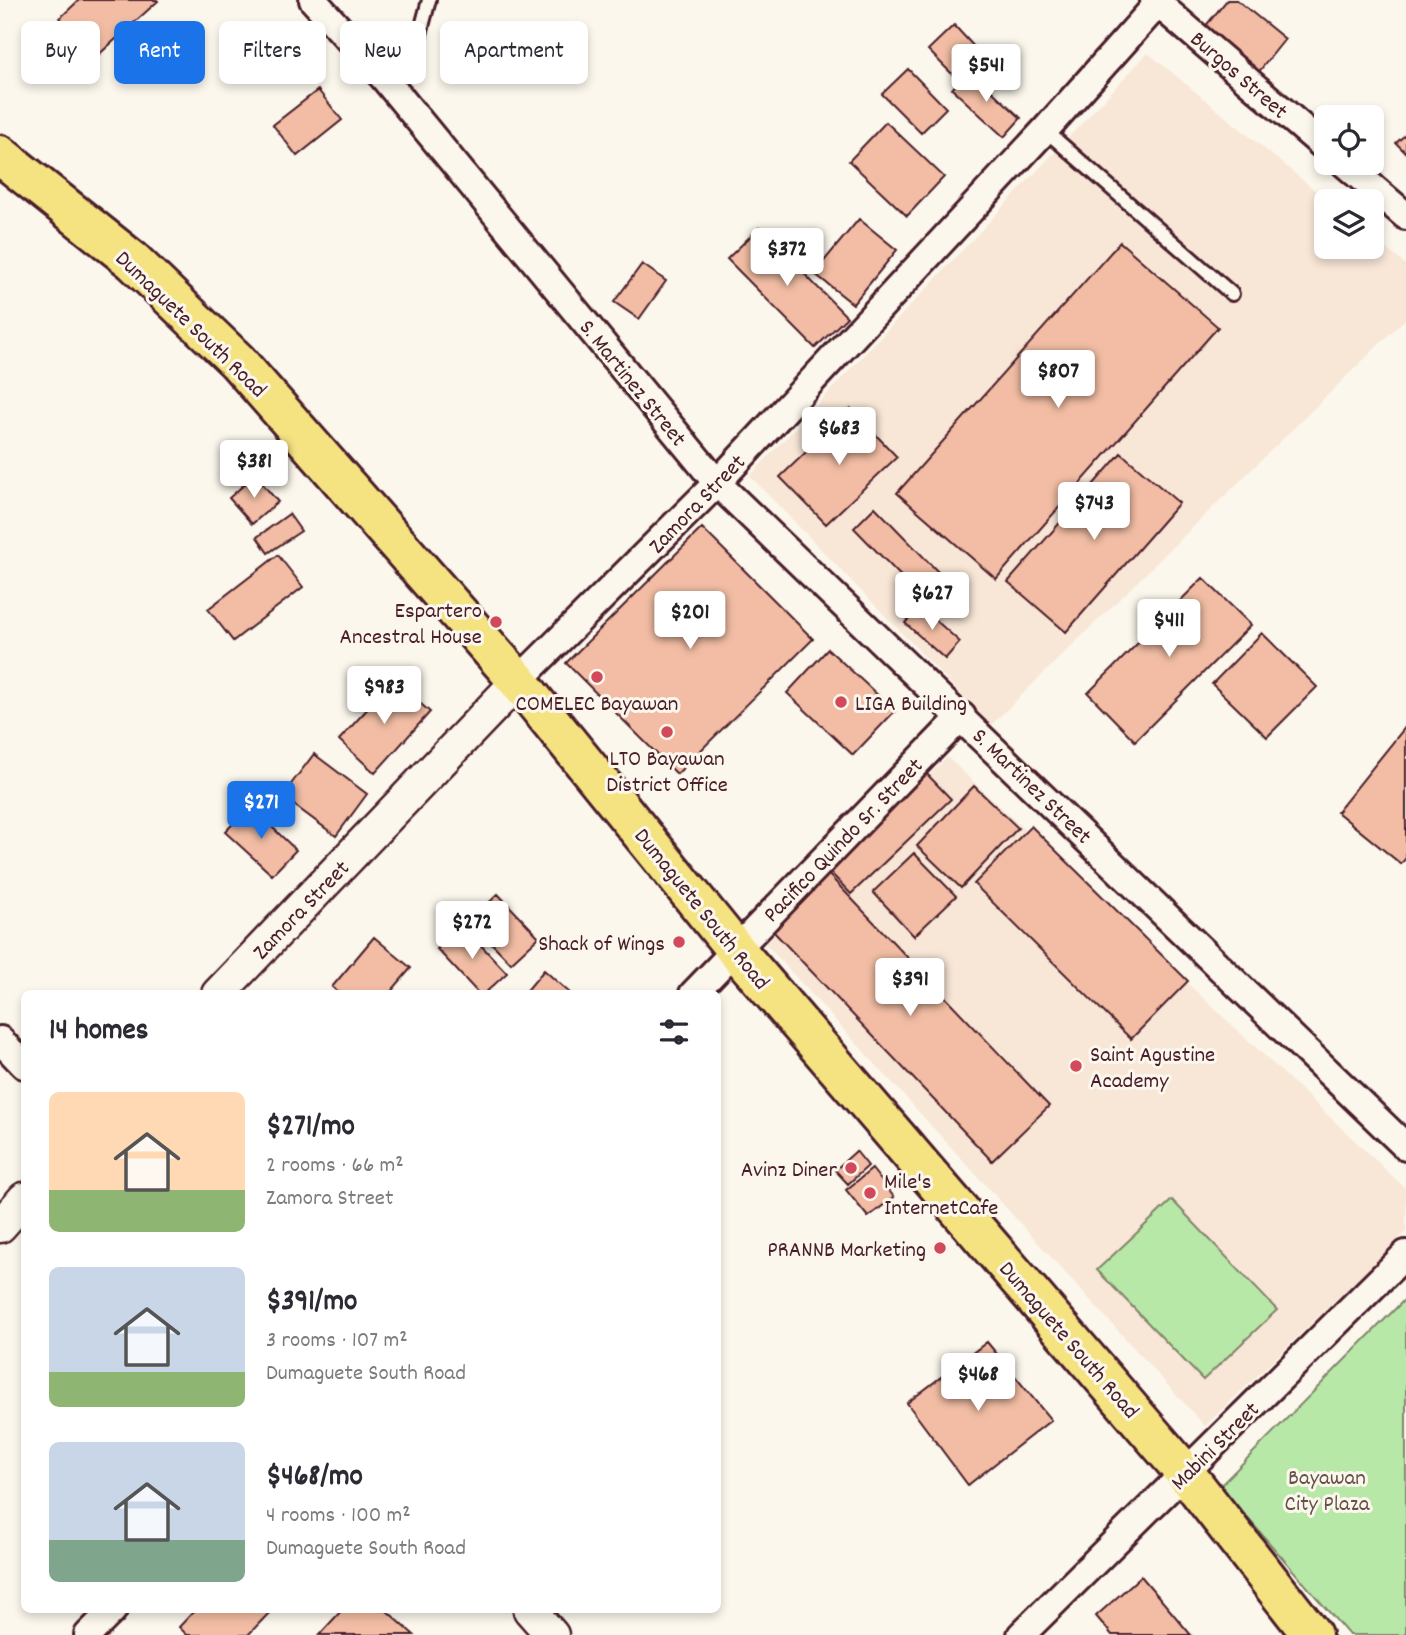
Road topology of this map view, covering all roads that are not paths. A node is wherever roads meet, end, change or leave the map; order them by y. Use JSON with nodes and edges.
{"nodes":[{"id":1,"x":313,"y":0,"type":"edge"},
{"id":2,"x":429,"y":0,"type":"edge"},
{"id":3,"x":1158,"y":1,"type":"edge"},
{"id":4,"x":423,"y":21,"type":"edge"},
{"id":5,"x":340,"y":30,"type":"edge"},
{"id":6,"x":389,"y":84,"type":"edge"},
{"id":7,"x":1045,"y":130,"type":"junction"},
{"id":8,"x":1314,"y":138,"type":"edge"},
{"id":9,"x":0,"y":155,"type":"edge"},
{"id":10,"x":1358,"y":175,"type":"edge"},
{"id":11,"x":1406,"y":216,"type":"edge"},
{"id":12,"x":1232,"y":293,"type":"dead end"},
{"id":13,"x":717,"y":483,"type":"junction"},
{"id":14,"x":518,"y":681,"type":"junction"},
{"id":15,"x":962,"y":716,"type":"junction"},
{"id":16,"x":735,"y":949,"type":"junction"},
{"id":17,"x":222,"y":990,"type":"edge"},
{"id":18,"x":698,"y":990,"type":"edge"},
{"id":19,"x":0,"y":1040,"type":"edge"},
{"id":20,"x":21,"y":1062,"type":"edge"},
{"id":21,"x":1406,"y":1147,"type":"edge"},
{"id":22,"x":21,"y":1202,"type":"edge"},
{"id":23,"x":0,"y":1226,"type":"edge"},
{"id":24,"x":1406,"y":1254,"type":"edge"},
{"id":25,"x":1185,"y":1473,"type":"junction"},
{"id":26,"x":110,"y":1613,"type":"edge"},
{"id":27,"x":533,"y":1613,"type":"edge"},
{"id":28,"x":88,"y":1635,"type":"edge"},
{"id":29,"x":552,"y":1635,"type":"edge"},
{"id":30,"x":1021,"y":1635,"type":"edge"},
{"id":31,"x":1312,"y":1635,"type":"edge"}],
"edges":[{"from":1,"to":5,"type":"street","name":"S. Martinez Street"},
{"from":2,"to":4,"type":"lane"},
{"from":3,"to":7,"type":"street","name":"Zamora Street"},
{"from":3,"to":8,"type":"street","name":"Burgos Street"},
{"from":6,"to":13,"type":"street","name":"S. Martinez Street"},
{"from":7,"to":12,"type":"lane"},
{"from":7,"to":13,"type":"street","name":"Zamora Street"},
{"from":9,"to":14,"type":"highway","name":"Dumaguete South Road"},
{"from":10,"to":11,"type":"street"},
{"from":13,"to":14,"type":"street","name":"Zamora Street"},
{"from":13,"to":15,"type":"street","name":"S. Martinez Street"},
{"from":14,"to":16,"type":"highway","name":"Dumaguete South Road"},
{"from":14,"to":17,"type":"street","name":"Zamora Street"},
{"from":15,"to":16,"type":"street","name":"Pacifico Quindo Sr. Street"},
{"from":15,"to":21,"type":"street","name":"S. Martinez Street"},
{"from":16,"to":18,"type":"street","name":"Pacifico Quindo Sr. Street"},
{"from":16,"to":25,"type":"highway","name":"Dumaguete South Road"},
{"from":19,"to":20,"type":"street"},
{"from":22,"to":23,"type":"street"},
{"from":24,"to":25,"type":"street","name":"Mabini Street"},
{"from":25,"to":30,"type":"street","name":"Mabini Street"},
{"from":25,"to":31,"type":"highway","name":"Dumaguete South Road"},
{"from":26,"to":28,"type":"street"},
{"from":27,"to":29,"type":"street"}]}
